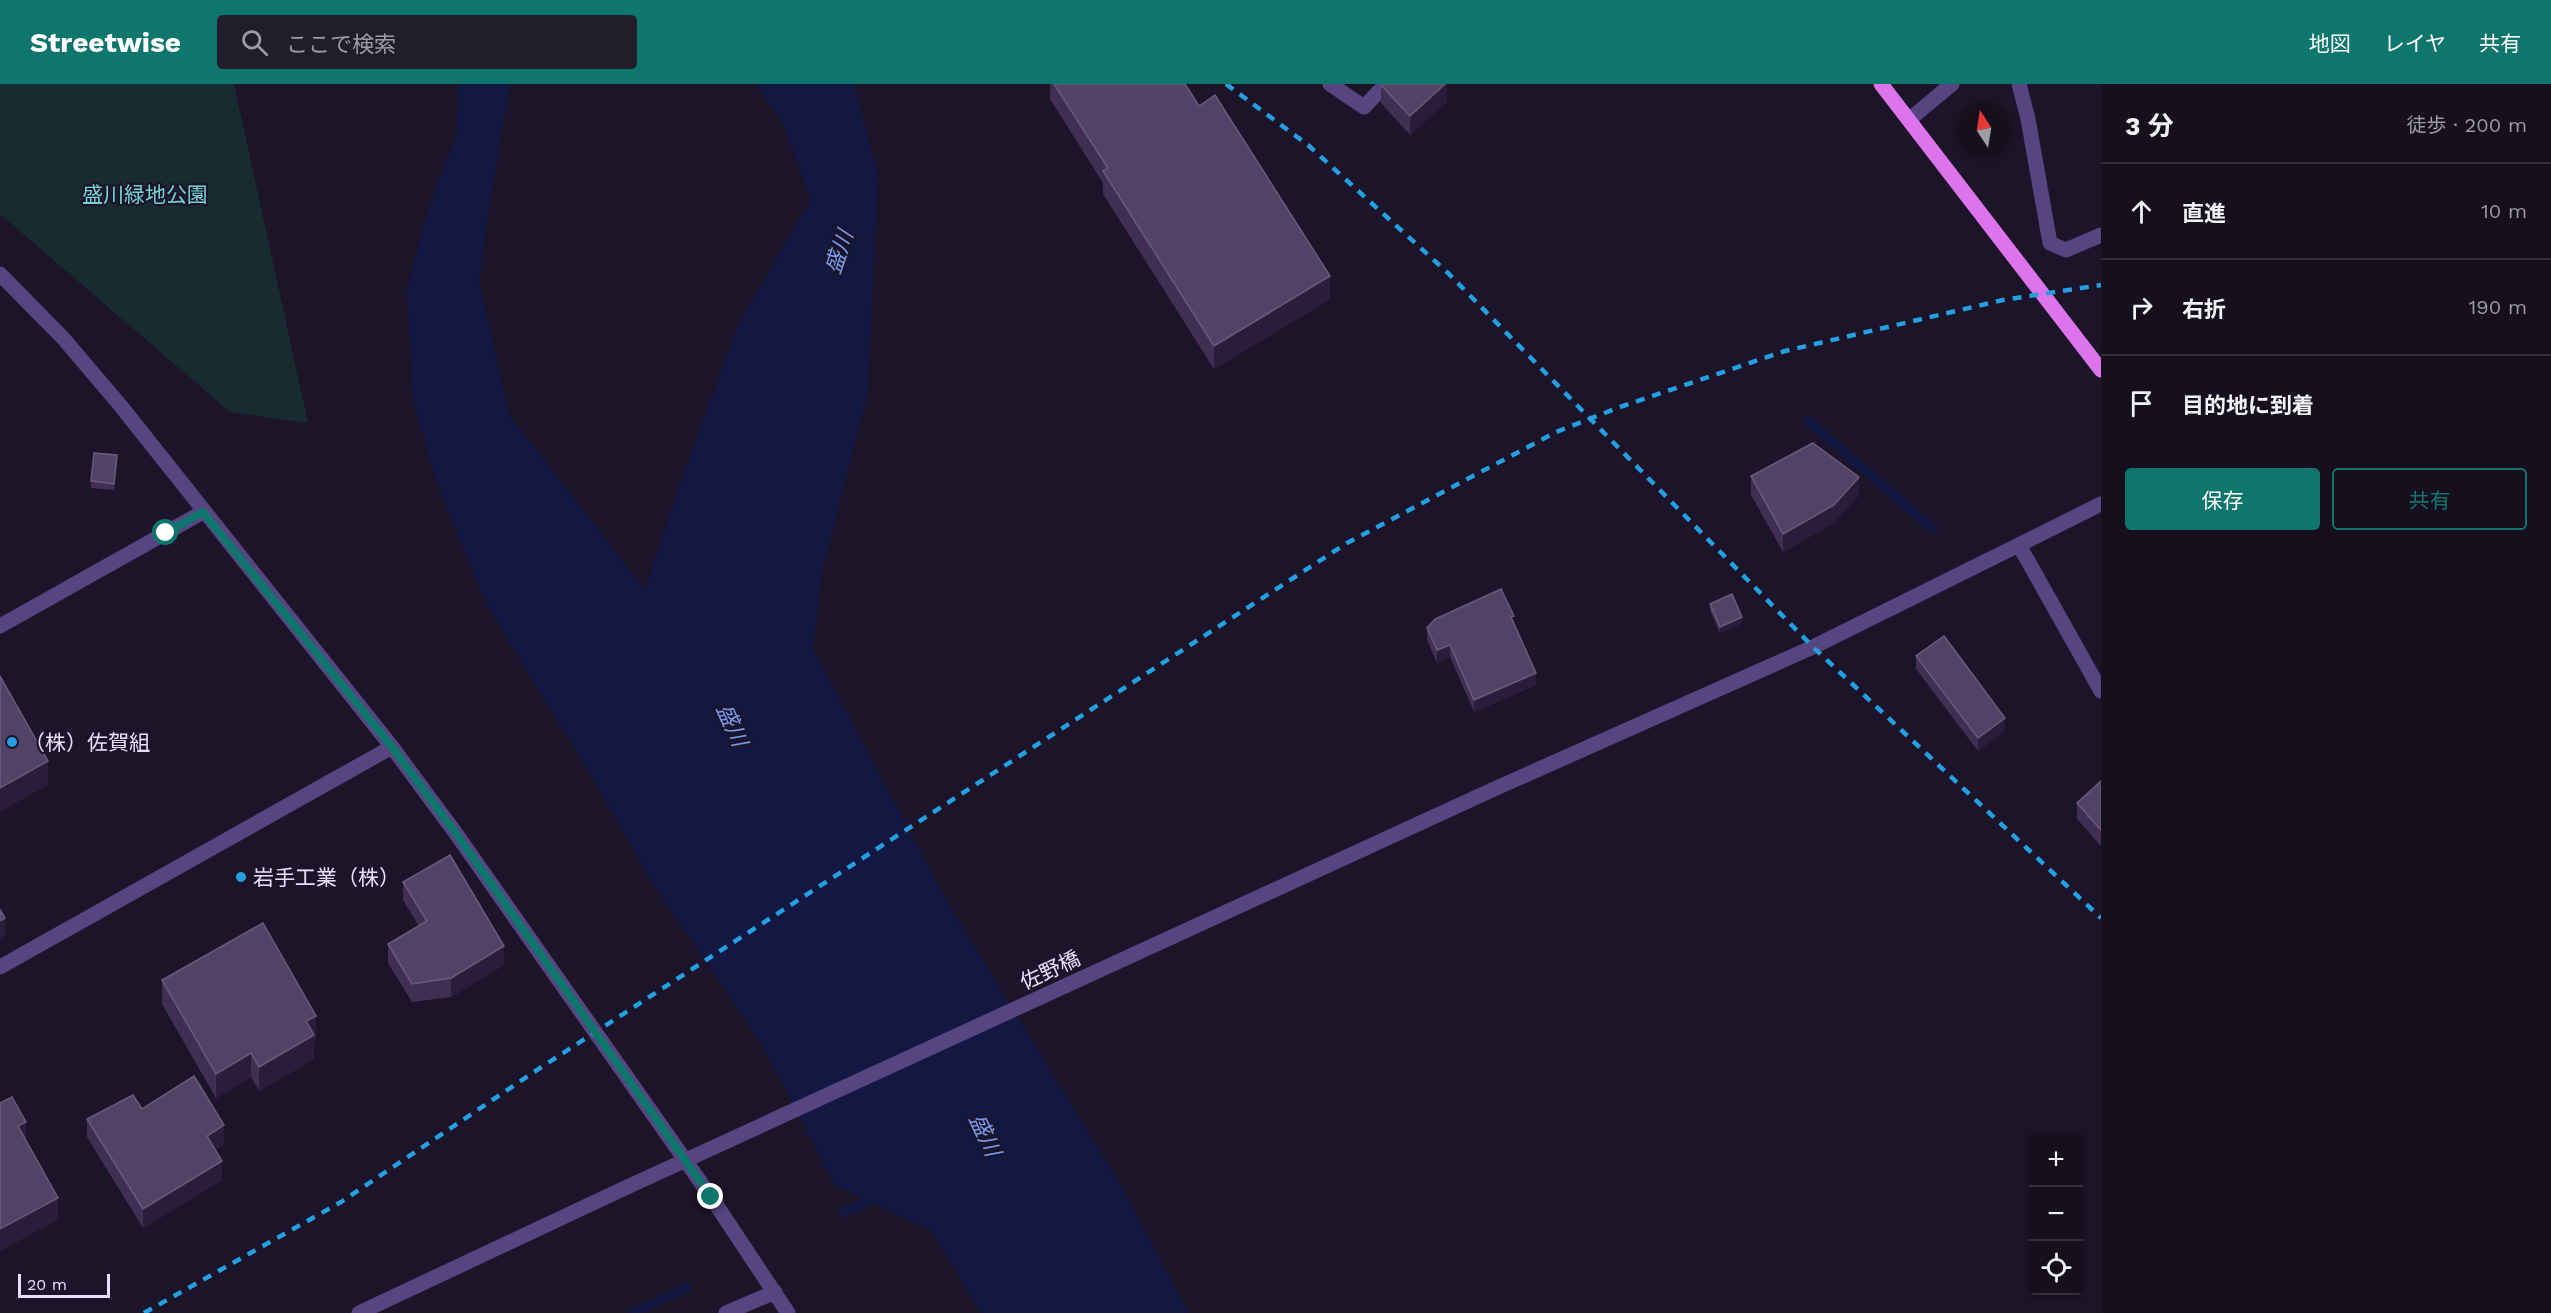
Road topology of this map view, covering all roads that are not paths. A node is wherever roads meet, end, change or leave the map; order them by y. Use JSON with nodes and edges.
{"nodes":[{"id":1,"x":1330,"y":84,"type":"edge"},
{"id":2,"x":1386,"y":84,"type":"edge"},
{"id":3,"x":1881,"y":84,"type":"edge"},
{"id":4,"x":1952,"y":84,"type":"edge"},
{"id":5,"x":2019,"y":84,"type":"edge"},
{"id":6,"x":1910,"y":119,"type":"junction"},
{"id":7,"x":2101,"y":235,"type":"edge"},
{"id":8,"x":0,"y":274,"type":"edge"},
{"id":9,"x":2101,"y":370,"type":"edge"},
{"id":10,"x":2101,"y":504,"type":"edge"},
{"id":11,"x":203,"y":512,"type":"junction"},
{"id":12,"x":2019,"y":545,"type":"junction"},
{"id":13,"x":0,"y":626,"type":"edge"},
{"id":14,"x":2101,"y":691,"type":"edge"},
{"id":15,"x":392,"y":747,"type":"junction"},
{"id":16,"x":0,"y":967,"type":"edge"},
{"id":17,"x":775,"y":1292,"type":"junction"},
{"id":18,"x":359,"y":1313,"type":"edge"},
{"id":19,"x":726,"y":1313,"type":"edge"},
{"id":20,"x":788,"y":1313,"type":"edge"}],
"edges":[{"from":1,"to":2,"type":"street"},
{"from":3,"to":6,"type":"main road"},
{"from":4,"to":6,"type":"street"},
{"from":5,"to":7,"type":"street"},
{"from":6,"to":9,"type":"main road"},
{"from":8,"to":11,"type":"street"},
{"from":10,"to":12,"type":"street","name":"佐野橋"},
{"from":11,"to":13,"type":"street"},
{"from":11,"to":15,"type":"street"},
{"from":12,"to":14,"type":"street"},
{"from":12,"to":18,"type":"street","name":"佐野橋","bridge":true},
{"from":15,"to":16,"type":"street"},
{"from":15,"to":17,"type":"street"},
{"from":17,"to":19,"type":"street"},
{"from":17,"to":20,"type":"street"}]}
